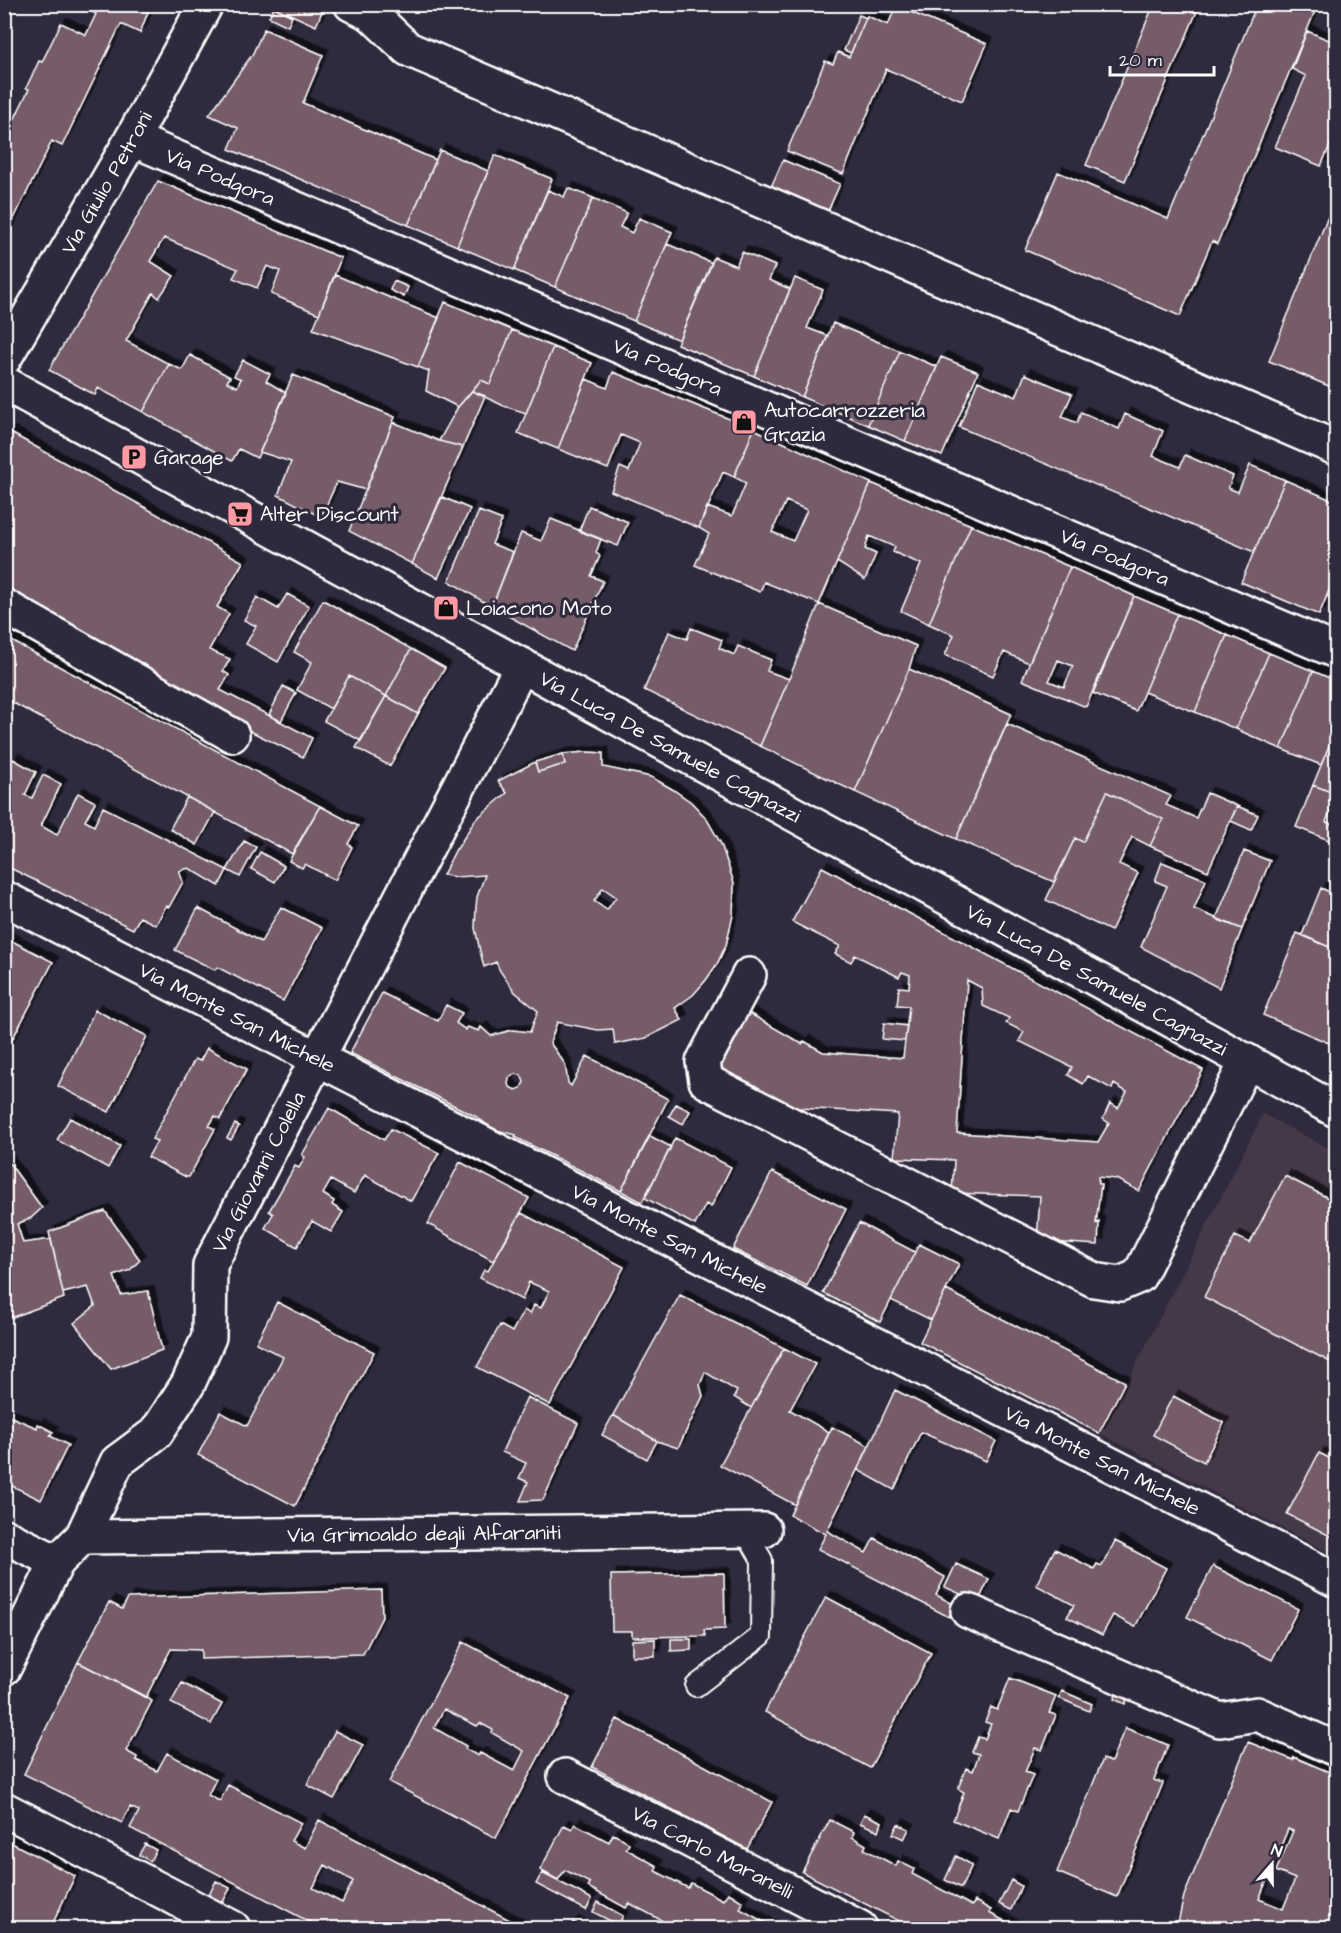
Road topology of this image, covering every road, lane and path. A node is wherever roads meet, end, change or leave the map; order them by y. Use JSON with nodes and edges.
{"nodes":[{"id":1,"x":206,"y":4,"type":"edge"},
{"id":2,"x":351,"y":4,"type":"edge"},
{"id":3,"x":132,"y":139,"type":"junction"},
{"id":4,"x":4,"y":359,"type":"edge"},
{"id":5,"x":4,"y":383,"type":"edge"},
{"id":6,"x":1336,"y":448,"type":"edge"},
{"id":7,"x":4,"y":606,"type":"edge"},
{"id":8,"x":1336,"y":651,"type":"edge"},
{"id":9,"x":522,"y":665,"type":"junction"},
{"id":10,"x":232,"y":735,"type":"dead end"},
{"id":11,"x":4,"y":898,"type":"edge"},
{"id":12,"x":749,"y":975,"type":"dead end"},
{"id":13,"x":317,"y":1058,"type":"junction"},
{"id":14,"x":1247,"y":1061,"type":"junction"},
{"id":15,"x":1336,"y":1110,"type":"edge"},
{"id":16,"x":755,"y":1531,"type":"joint"},
{"id":17,"x":4,"y":1536,"type":"edge"},
{"id":18,"x":82,"y":1537,"type":"junction"},
{"id":19,"x":57,"y":1562,"type":"junction"},
{"id":20,"x":1336,"y":1580,"type":"edge"},
{"id":21,"x":968,"y":1611,"type":"dead end"},
{"id":22,"x":4,"y":1668,"type":"edge"},
{"id":23,"x":696,"y":1686,"type":"dead end"},
{"id":24,"x":1336,"y":1749,"type":"edge"},
{"id":25,"x":565,"y":1776,"type":"dead end"},
{"id":26,"x":4,"y":1809,"type":"edge"},
{"id":27,"x":233,"y":1929,"type":"edge"},
{"id":28,"x":860,"y":1929,"type":"edge"}],
"edges":[{"from":1,"to":3,"type":"street","name":"Via Giulio Petroni"},
{"from":2,"to":6,"type":"street"},
{"from":3,"to":4,"type":"street","name":"Via Giulio Petroni"},
{"from":3,"to":8,"type":"street","name":"Via Podgora"},
{"from":5,"to":9,"type":"street","name":"Via Luca De Samuele Cagnazzi"},
{"from":7,"to":10,"type":"street"},
{"from":9,"to":13,"type":"street","name":"Via Giovanni Colella"},
{"from":9,"to":14,"type":"street","name":"Via Luca De Samuele Cagnazzi"},
{"from":11,"to":13,"type":"street","name":"Via Monte San Michele"},
{"from":12,"to":14,"type":"street"},
{"from":13,"to":18,"type":"street","name":"Via Giovanni Colella"},
{"from":13,"to":20,"type":"street","name":"Via Monte San Michele"},
{"from":14,"to":15,"type":"street","name":"Via Luca De Samuele Cagnazzi"},
{"from":16,"to":18,"type":"street","name":"Via Grimoaldo degli Alfaraniti"},
{"from":16,"to":23,"type":"lane"},
{"from":17,"to":19,"type":"street"},
{"from":18,"to":19,"type":"street","name":"Via Giovanni Colella"},
{"from":19,"to":22,"type":"street","name":"Via Giovanni Colella"},
{"from":21,"to":24,"type":"street"},
{"from":25,"to":28,"type":"street","name":"Via Carlo Maranelli"},
{"from":26,"to":27,"type":"street"}]}
